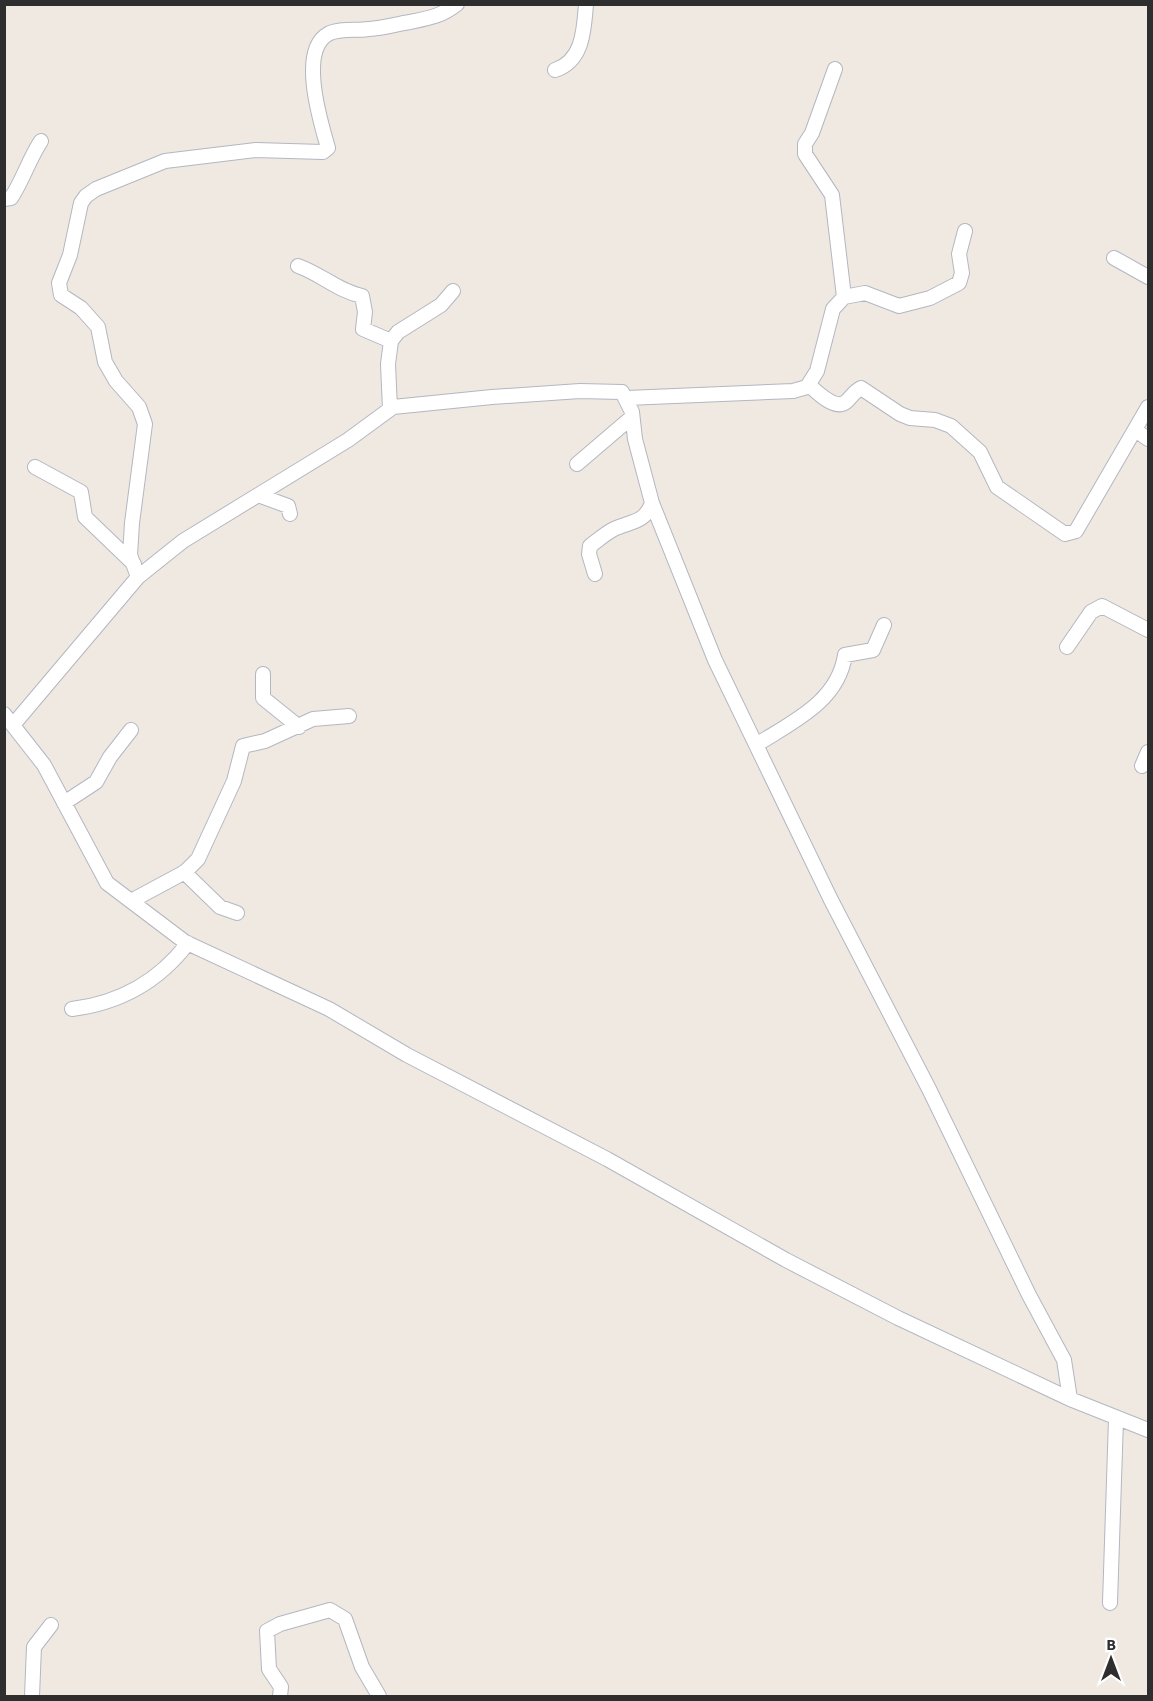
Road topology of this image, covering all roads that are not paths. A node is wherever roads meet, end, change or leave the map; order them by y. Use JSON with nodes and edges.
{"nodes":[{"id":1,"x":457,"y":4,"type":"edge"},
{"id":2,"x":586,"y":4,"type":"edge"},
{"id":3,"x":835,"y":69,"type":"dead end"},
{"id":4,"x":555,"y":70,"type":"dead end"},
{"id":5,"x":40,"y":141,"type":"dead end"},
{"id":6,"x":4,"y":198,"type":"edge"},
{"id":7,"x":965,"y":231,"type":"dead end"},
{"id":8,"x":1114,"y":258,"type":"dead end"},
{"id":9,"x":298,"y":266,"type":"dead end"},
{"id":10,"x":1147,"y":272,"type":"edge"},
{"id":11,"x":453,"y":291,"type":"dead end"},
{"id":12,"x":844,"y":297,"type":"junction"},
{"id":13,"x":392,"y":341,"type":"junction"},
{"id":14,"x":809,"y":385,"type":"junction"},
{"id":15,"x":627,"y":398,"type":"junction"},
{"id":16,"x":1149,"y":407,"type":"edge"},
{"id":17,"x":390,"y":409,"type":"junction"},
{"id":18,"x":632,"y":417,"type":"junction"},
{"id":19,"x":1135,"y":430,"type":"junction"},
{"id":20,"x":1149,"y":439,"type":"edge"},
{"id":21,"x":577,"y":464,"type":"dead end"},
{"id":22,"x":35,"y":467,"type":"dead end"},
{"id":23,"x":258,"y":495,"type":"junction"},
{"id":24,"x":652,"y":503,"type":"junction"},
{"id":25,"x":290,"y":514,"type":"dead end"},
{"id":26,"x":136,"y":571,"type":"junction"},
{"id":27,"x":595,"y":574,"type":"dead end"},
{"id":28,"x":884,"y":625,"type":"dead end"},
{"id":29,"x":1149,"y":630,"type":"edge"},
{"id":30,"x":1067,"y":647,"type":"dead end"},
{"id":31,"x":263,"y":674,"type":"dead end"},
{"id":32,"x":349,"y":716,"type":"dead end"},
{"id":33,"x":9,"y":720,"type":"edge"},
{"id":34,"x":299,"y":727,"type":"junction"},
{"id":35,"x":131,"y":730,"type":"dead end"},
{"id":36,"x":756,"y":746,"type":"junction"},
{"id":37,"x":1149,"y":752,"type":"edge"},
{"id":38,"x":1142,"y":766,"type":"dead end"},
{"id":39,"x":64,"y":803,"type":"junction"},
{"id":40,"x":184,"y":873,"type":"junction"},
{"id":41,"x":131,"y":901,"type":"junction"},
{"id":42,"x":237,"y":913,"type":"dead end"},
{"id":43,"x":188,"y":943,"type":"junction"},
{"id":44,"x":72,"y":1009,"type":"dead end"},
{"id":45,"x":1070,"y":1399,"type":"junction"},
{"id":46,"x":1116,"y":1419,"type":"junction"},
{"id":47,"x":1149,"y":1430,"type":"edge"},
{"id":48,"x":1110,"y":1603,"type":"dead end"},
{"id":49,"x":51,"y":1625,"type":"dead end"},
{"id":50,"x":32,"y":1696,"type":"edge"},
{"id":51,"x":280,"y":1696,"type":"edge"},
{"id":52,"x":379,"y":1696,"type":"edge"}],
"edges":[{"from":1,"to":26,"type":"street"},
{"from":2,"to":4,"type":"street"},
{"from":3,"to":12,"type":"street"},
{"from":5,"to":6,"type":"street"},
{"from":7,"to":12,"type":"street"},
{"from":8,"to":10,"type":"street"},
{"from":9,"to":13,"type":"street"},
{"from":11,"to":13,"type":"street"},
{"from":12,"to":14,"type":"street"},
{"from":13,"to":17,"type":"street"},
{"from":14,"to":15,"type":"street"},
{"from":14,"to":19,"type":"street"},
{"from":15,"to":17,"type":"street"},
{"from":15,"to":18,"type":"street"},
{"from":16,"to":19,"type":"street"},
{"from":17,"to":23,"type":"street"},
{"from":18,"to":21,"type":"street"},
{"from":18,"to":24,"type":"street"},
{"from":19,"to":20,"type":"street"},
{"from":22,"to":26,"type":"street"},
{"from":23,"to":25,"type":"street"},
{"from":23,"to":26,"type":"street"},
{"from":24,"to":27,"type":"street"},
{"from":24,"to":36,"type":"street"},
{"from":26,"to":33,"type":"street"},
{"from":28,"to":36,"type":"street"},
{"from":29,"to":30,"type":"street"},
{"from":31,"to":34,"type":"street"},
{"from":32,"to":34,"type":"street"},
{"from":33,"to":39,"type":"street"},
{"from":34,"to":40,"type":"street"},
{"from":35,"to":39,"type":"street"},
{"from":36,"to":45,"type":"street"},
{"from":37,"to":38,"type":"street"},
{"from":39,"to":41,"type":"street"},
{"from":40,"to":41,"type":"street"},
{"from":40,"to":42,"type":"street"},
{"from":41,"to":43,"type":"street"},
{"from":43,"to":44,"type":"street"},
{"from":43,"to":45,"type":"street"},
{"from":45,"to":46,"type":"street"},
{"from":46,"to":47,"type":"street"},
{"from":46,"to":48,"type":"street"},
{"from":49,"to":50,"type":"street"},
{"from":51,"to":52,"type":"street"}]}
